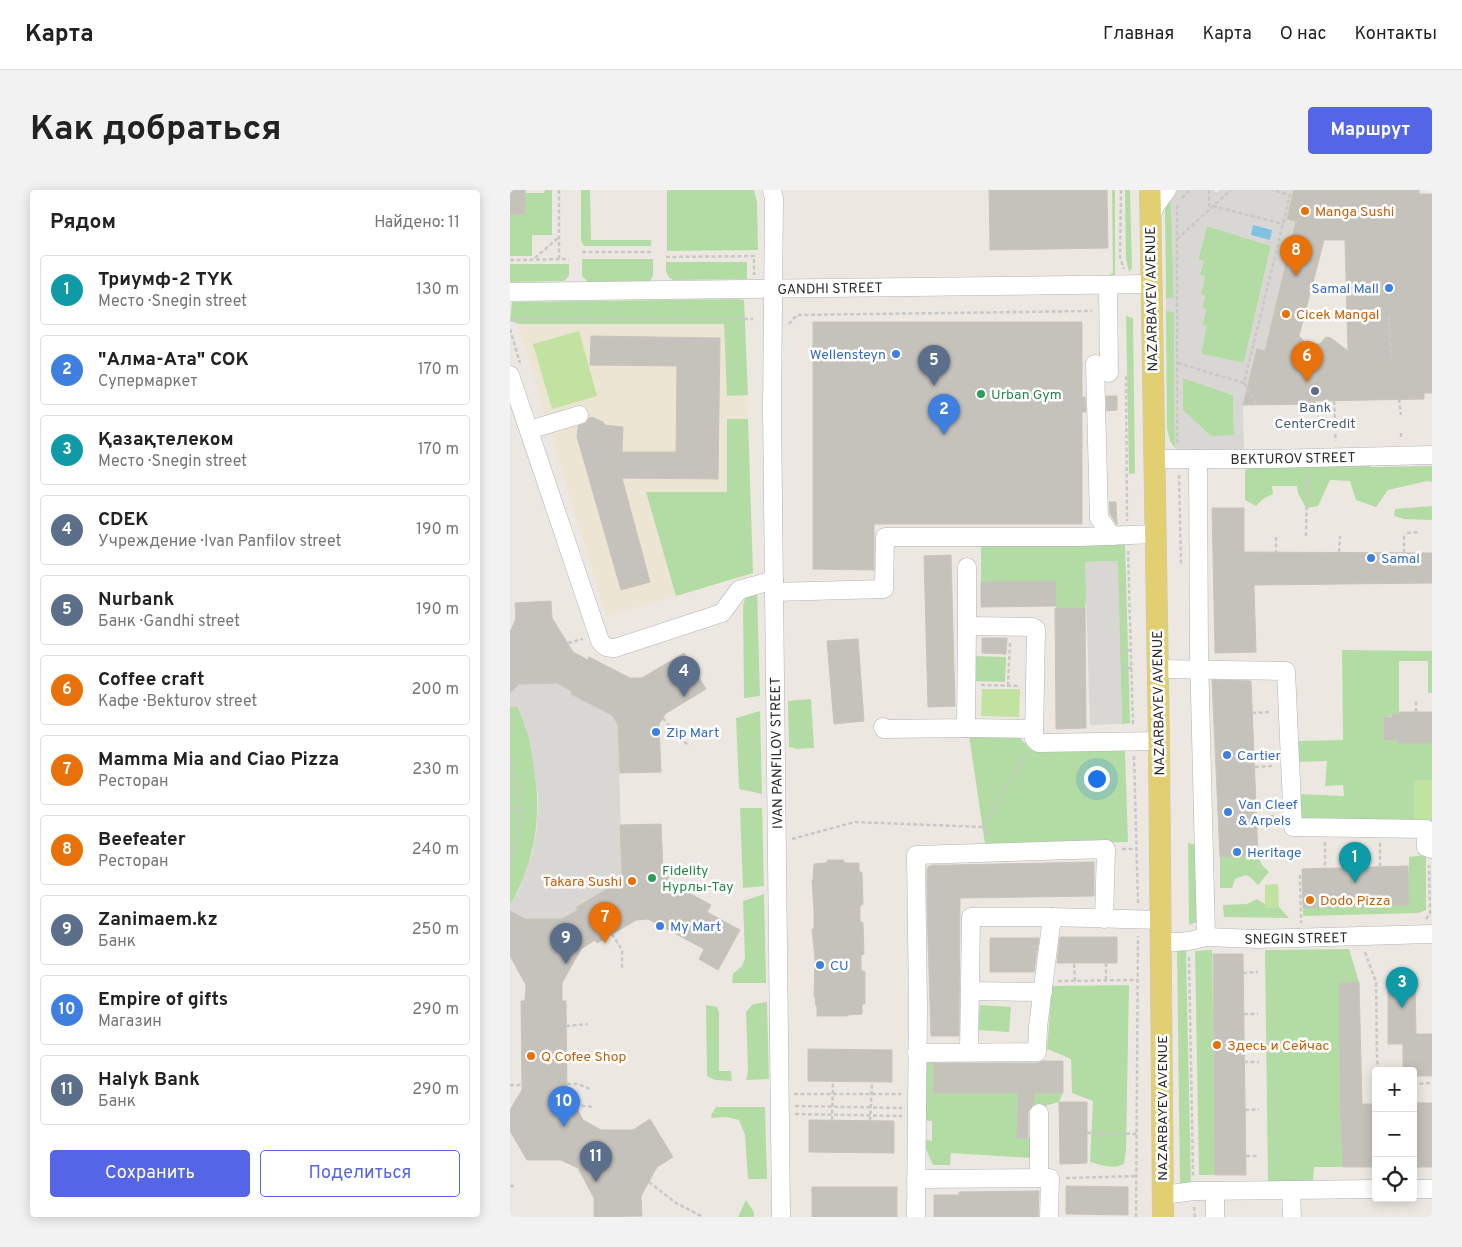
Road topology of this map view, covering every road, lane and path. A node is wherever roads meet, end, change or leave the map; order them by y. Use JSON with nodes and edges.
{"nodes":[{"id":1,"x":559,"y":190,"type":"edge"},
{"id":2,"x":772,"y":190,"type":"edge"},
{"id":3,"x":1121,"y":190,"type":"edge"},
{"id":4,"x":1150,"y":190,"type":"edge"},
{"id":5,"x":1167,"y":190,"type":"edge"},
{"id":6,"x":1190,"y":190,"type":"edge"},
{"id":7,"x":1209,"y":190,"type":"edge"},
{"id":8,"x":1224,"y":190,"type":"edge"},
{"id":9,"x":1231,"y":190,"type":"edge"},
{"id":10,"x":1272,"y":190,"type":"edge"},
{"id":11,"x":1224,"y":196,"type":"junction"},
{"id":12,"x":1213,"y":206,"type":"junction"},
{"id":13,"x":1209,"y":210,"type":"junction"},
{"id":14,"x":1150,"y":219,"type":"junction"},
{"id":15,"x":1283,"y":224,"type":"junction"},
{"id":16,"x":559,"y":236,"type":"junction"},
{"id":17,"x":1177,"y":239,"type":"junction"},
{"id":18,"x":582,"y":252,"type":"dead end"},
{"id":19,"x":652,"y":252,"type":"dead end"},
{"id":20,"x":666,"y":257,"type":"dead end"},
{"id":21,"x":534,"y":259,"type":"junction"},
{"id":22,"x":559,"y":259,"type":"junction"},
{"id":23,"x":569,"y":259,"type":"dead end"},
{"id":24,"x":510,"y":260,"type":"edge"},
{"id":25,"x":1126,"y":272,"type":"dead end"},
{"id":26,"x":754,"y":278,"type":"dead end"},
{"id":27,"x":1151,"y":284,"type":"junction"},
{"id":28,"x":1108,"y":285,"type":"junction"},
{"id":29,"x":774,"y":289,"type":"junction"},
{"id":30,"x":510,"y":292,"type":"edge"},
{"id":31,"x":1172,"y":304,"type":"dead end"},
{"id":32,"x":1178,"y":304,"type":"junction"},
{"id":33,"x":1108,"y":311,"type":"junction"},
{"id":34,"x":1389,"y":316,"type":"dead end"},
{"id":35,"x":753,"y":319,"type":"dead end"},
{"id":36,"x":510,"y":320,"type":"edge"},
{"id":37,"x":786,"y":326,"type":"dead end"},
{"id":38,"x":1391,"y":360,"type":"dead end"},
{"id":39,"x":1178,"y":363,"type":"junction"},
{"id":40,"x":1110,"y":370,"type":"junction"},
{"id":41,"x":510,"y":375,"type":"edge"},
{"id":42,"x":1244,"y":383,"type":"junction"},
{"id":43,"x":1399,"y":399,"type":"dead end"},
{"id":44,"x":1334,"y":401,"type":"dead end"},
{"id":45,"x":1257,"y":405,"type":"dead end"},
{"id":46,"x":579,"y":415,"type":"dead end"},
{"id":47,"x":1401,"y":415,"type":"dead end"},
{"id":48,"x":1335,"y":418,"type":"dead end"},
{"id":49,"x":529,"y":430,"type":"junction"},
{"id":50,"x":1335,"y":434,"type":"dead end"},
{"id":51,"x":1336,"y":445,"type":"dead end"},
{"id":52,"x":1178,"y":450,"type":"dead end"},
{"id":53,"x":1432,"y":456,"type":"edge"},
{"id":54,"x":1154,"y":458,"type":"junction"},
{"id":55,"x":1198,"y":459,"type":"junction"},
{"id":56,"x":1307,"y":470,"type":"dead end"},
{"id":57,"x":1420,"y":532,"type":"dead end"},
{"id":58,"x":1155,"y":534,"type":"junction"},
{"id":59,"x":1120,"y":535,"type":"junction"},
{"id":60,"x":1306,"y":536,"type":"dead end"},
{"id":61,"x":1340,"y":536,"type":"dead end"},
{"id":62,"x":1276,"y":537,"type":"dead end"},
{"id":63,"x":1276,"y":552,"type":"dead end"},
{"id":64,"x":1339,"y":552,"type":"dead end"},
{"id":65,"x":1404,"y":553,"type":"dead end"},
{"id":66,"x":967,"y":567,"type":"dead end"},
{"id":67,"x":774,"y":586,"type":"junction"},
{"id":68,"x":967,"y":626,"type":"junction"},
{"id":69,"x":1010,"y":627,"type":"junction"},
{"id":70,"x":1131,"y":650,"type":"junction"},
{"id":71,"x":1120,"y":651,"type":"dead end"},
{"id":72,"x":1120,"y":668,"type":"dead end"},
{"id":73,"x":1132,"y":668,"type":"junction"},
{"id":74,"x":1158,"y":668,"type":"junction"},
{"id":75,"x":1199,"y":669,"type":"junction"},
{"id":76,"x":967,"y":685,"type":"junction"},
{"id":77,"x":1008,"y":686,"type":"junction"},
{"id":78,"x":1035,"y":686,"type":"junction"},
{"id":79,"x":1416,"y":700,"type":"dead end"},
{"id":80,"x":1269,"y":712,"type":"dead end"},
{"id":81,"x":1416,"y":712,"type":"dead end"},
{"id":82,"x":1252,"y":713,"type":"dead end"},
{"id":83,"x":663,"y":718,"type":"dead end"},
{"id":84,"x":885,"y":728,"type":"dead end"},
{"id":85,"x":966,"y":728,"type":"junction"},
{"id":86,"x":1034,"y":734,"type":"junction"},
{"id":87,"x":1159,"y":741,"type":"junction"},
{"id":88,"x":1134,"y":742,"type":"junction"},
{"id":89,"x":690,"y":745,"type":"dead end"},
{"id":90,"x":510,"y":757,"type":"edge"},
{"id":91,"x":1255,"y":766,"type":"dead end"},
{"id":92,"x":1272,"y":766,"type":"dead end"},
{"id":93,"x":520,"y":809,"type":"junction"},
{"id":94,"x":510,"y":810,"type":"edge"},
{"id":95,"x":1274,"y":816,"type":"dead end"},
{"id":96,"x":1257,"y":818,"type":"dead end"},
{"id":97,"x":1325,"y":828,"type":"junction"},
{"id":98,"x":1379,"y":828,"type":"junction"},
{"id":99,"x":786,"y":834,"type":"junction"},
{"id":100,"x":1431,"y":848,"type":"edge"},
{"id":101,"x":510,"y":862,"type":"edge"},
{"id":102,"x":692,"y":866,"type":"dead end"},
{"id":103,"x":1380,"y":867,"type":"dead end"},
{"id":104,"x":1325,"y":868,"type":"dead end"},
{"id":105,"x":1300,"y":875,"type":"dead end"},
{"id":106,"x":667,"y":878,"type":"dead end"},
{"id":107,"x":1052,"y":916,"type":"junction"},
{"id":108,"x":1104,"y":918,"type":"junction"},
{"id":109,"x":1300,"y":918,"type":"dead end"},
{"id":110,"x":1138,"y":920,"type":"junction"},
{"id":111,"x":1161,"y":920,"type":"junction"},
{"id":112,"x":1428,"y":929,"type":"edge"},
{"id":113,"x":612,"y":934,"type":"dead end"},
{"id":114,"x":1364,"y":936,"type":"junction"},
{"id":115,"x":1206,"y":937,"type":"junction"},
{"id":116,"x":1161,"y":943,"type":"junction"},
{"id":117,"x":1106,"y":963,"type":"dead end"},
{"id":118,"x":1074,"y":964,"type":"dead end"},
{"id":119,"x":622,"y":968,"type":"dead end"},
{"id":120,"x":1258,"y":972,"type":"dead end"},
{"id":121,"x":1243,"y":973,"type":"dead end"},
{"id":122,"x":1075,"y":980,"type":"junction"},
{"id":123,"x":1106,"y":980,"type":"junction"},
{"id":124,"x":1138,"y":980,"type":"junction"},
{"id":125,"x":1044,"y":986,"type":"junction"},
{"id":126,"x":970,"y":991,"type":"junction"},
{"id":127,"x":1244,"y":1014,"type":"dead end"},
{"id":128,"x":1258,"y":1014,"type":"dead end"},
{"id":129,"x":588,"y":1024,"type":"dead end"},
{"id":130,"x":566,"y":1026,"type":"dead end"},
{"id":131,"x":969,"y":1051,"type":"junction"},
{"id":132,"x":917,"y":1052,"type":"junction"},
{"id":133,"x":1244,"y":1062,"type":"dead end"},
{"id":134,"x":1258,"y":1062,"type":"dead end"},
{"id":135,"x":1378,"y":1067,"type":"edge"},
{"id":136,"x":833,"y":1082,"type":"dead end"},
{"id":137,"x":872,"y":1082,"type":"dead end"},
{"id":138,"x":1432,"y":1083,"type":"edge"},
{"id":139,"x":567,"y":1084,"type":"dead end"},
{"id":140,"x":1417,"y":1084,"type":"edge"},
{"id":141,"x":510,"y":1085,"type":"edge"},
{"id":142,"x":522,"y":1085,"type":"dead end"},
{"id":143,"x":590,"y":1090,"type":"dead end"},
{"id":144,"x":832,"y":1093,"type":"junction"},
{"id":145,"x":871,"y":1094,"type":"junction"},
{"id":146,"x":785,"y":1100,"type":"junction"},
{"id":147,"x":575,"y":1105,"type":"dead end"},
{"id":148,"x":917,"y":1106,"type":"junction"},
{"id":149,"x":593,"y":1107,"type":"dead end"},
{"id":150,"x":832,"y":1107,"type":"junction"},
{"id":151,"x":870,"y":1108,"type":"junction"},
{"id":152,"x":1259,"y":1109,"type":"dead end"},
{"id":153,"x":1245,"y":1110,"type":"dead end"},
{"id":154,"x":1039,"y":1113,"type":"dead end"},
{"id":155,"x":791,"y":1114,"type":"dead end"},
{"id":156,"x":832,"y":1115,"type":"junction"},
{"id":157,"x":870,"y":1116,"type":"junction"},
{"id":158,"x":832,"y":1120,"type":"dead end"},
{"id":159,"x":870,"y":1121,"type":"dead end"},
{"id":160,"x":1087,"y":1133,"type":"dead end"},
{"id":161,"x":1137,"y":1134,"type":"junction"},
{"id":162,"x":1246,"y":1156,"type":"dead end"},
{"id":163,"x":1259,"y":1156,"type":"dead end"},
{"id":164,"x":1137,"y":1176,"type":"junction"},
{"id":165,"x":1044,"y":1178,"type":"junction"},
{"id":166,"x":916,"y":1180,"type":"junction"},
{"id":167,"x":649,"y":1182,"type":"dead end"},
{"id":168,"x":510,"y":1186,"type":"edge"},
{"id":169,"x":515,"y":1186,"type":"dead end"},
{"id":170,"x":1372,"y":1189,"type":"edge"},
{"id":171,"x":1417,"y":1189,"type":"edge"},
{"id":172,"x":1432,"y":1189,"type":"edge"},
{"id":173,"x":1291,"y":1190,"type":"junction"},
{"id":174,"x":1215,"y":1191,"type":"junction"},
{"id":175,"x":1163,"y":1195,"type":"junction"},
{"id":176,"x":703,"y":1217,"type":"edge"},
{"id":177,"x":782,"y":1217,"type":"edge"},
{"id":178,"x":916,"y":1217,"type":"edge"},
{"id":179,"x":1049,"y":1217,"type":"edge"},
{"id":180,"x":1136,"y":1217,"type":"edge"},
{"id":181,"x":1163,"y":1217,"type":"edge"},
{"id":182,"x":1215,"y":1217,"type":"edge"},
{"id":183,"x":1292,"y":1217,"type":"edge"}],
"edges":[{"from":1,"to":16,"type":"path"},
{"from":2,"to":29,"type":"street","name":"IVAN PANFILOV STREET"},
{"from":3,"to":25,"type":"path"},
{"from":4,"to":14,"type":"main road","name":"NAZARBAYEV AVENUE"},
{"from":5,"to":14,"type":"street"},
{"from":6,"to":17,"type":"path"},
{"from":7,"to":13,"type":"path"},
{"from":8,"to":11,"type":"path"},
{"from":9,"to":11,"type":"path"},
{"from":10,"to":15,"type":"path"},
{"from":11,"to":12,"type":"path"},
{"from":12,"to":13,"type":"path"},
{"from":12,"to":15,"type":"path"},
{"from":13,"to":17,"type":"path"},
{"from":14,"to":27,"type":"main road","name":"NAZARBAYEV AVENUE"},
{"from":15,"to":42,"type":"path"},
{"from":16,"to":21,"type":"path"},
{"from":16,"to":22,"type":"path"},
{"from":17,"to":32,"type":"path"},
{"from":18,"to":19,"type":"path"},
{"from":20,"to":26,"type":"path"},
{"from":21,"to":22,"type":"path"},
{"from":21,"to":24,"type":"path"},
{"from":22,"to":23,"type":"path"},
{"from":27,"to":28,"type":"street","name":"GANDHI STREET"},
{"from":27,"to":54,"type":"main road","name":"NAZARBAYEV AVENUE"},
{"from":28,"to":29,"type":"street","name":"GANDHI STREET"},
{"from":28,"to":33,"type":"street"},
{"from":29,"to":30,"type":"street","name":"GANDHI STREET"},
{"from":29,"to":67,"type":"street","name":"IVAN PANFILOV STREET"},
{"from":31,"to":32,"type":"path"},
{"from":32,"to":39,"type":"path"},
{"from":33,"to":37,"type":"path"},
{"from":33,"to":40,"type":"street"},
{"from":34,"to":38,"type":"path"},
{"from":35,"to":36,"type":"path"},
{"from":39,"to":42,"type":"path"},
{"from":39,"to":52,"type":"path"},
{"from":40,"to":59,"type":"path"},
{"from":40,"to":59,"type":"street"},
{"from":41,"to":49,"type":"street"},
{"from":42,"to":45,"type":"path"},
{"from":43,"to":47,"type":"path"},
{"from":44,"to":48,"type":"path"},
{"from":46,"to":49,"type":"street"},
{"from":49,"to":67,"type":"street"},
{"from":50,"to":51,"type":"path"},
{"from":53,"to":55,"type":"street","name":"BEKTUROV STREET"},
{"from":54,"to":55,"type":"street","name":"BEKTUROV STREET"},
{"from":54,"to":58,"type":"main road","name":"NAZARBAYEV AVENUE"},
{"from":55,"to":75,"type":"street"},
{"from":56,"to":60,"type":"path"},
{"from":57,"to":65,"type":"path"},
{"from":58,"to":59,"type":"street"},
{"from":58,"to":74,"type":"main road","name":"NAZARBAYEV AVENUE"},
{"from":59,"to":67,"type":"street"},
{"from":59,"to":70,"type":"path"},
{"from":61,"to":64,"type":"path"},
{"from":62,"to":63,"type":"path"},
{"from":66,"to":68,"type":"street"},
{"from":67,"to":99,"type":"street","name":"IVAN PANFILOV STREET"},
{"from":68,"to":69,"type":"street"},
{"from":68,"to":76,"type":"street"},
{"from":69,"to":77,"type":"path"},
{"from":69,"to":78,"type":"street"},
{"from":70,"to":71,"type":"path"},
{"from":70,"to":73,"type":"path"},
{"from":72,"to":73,"type":"path"},
{"from":73,"to":88,"type":"path"},
{"from":74,"to":75,"type":"street"},
{"from":74,"to":87,"type":"main road","name":"NAZARBAYEV AVENUE"},
{"from":75,"to":97,"type":"street"},
{"from":75,"to":115,"type":"street"},
{"from":76,"to":77,"type":"path"},
{"from":76,"to":85,"type":"street"},
{"from":77,"to":78,"type":"path"},
{"from":78,"to":86,"type":"street"},
{"from":79,"to":81,"type":"path"},
{"from":80,"to":82,"type":"path"},
{"from":83,"to":89,"type":"path"},
{"from":84,"to":85,"type":"street"},
{"from":85,"to":86,"type":"street"},
{"from":86,"to":88,"type":"street"},
{"from":86,"to":99,"type":"path"},
{"from":87,"to":88,"type":"street"},
{"from":87,"to":111,"type":"main road","name":"NAZARBAYEV AVENUE"},
{"from":88,"to":110,"type":"path"},
{"from":90,"to":93,"type":"path"},
{"from":91,"to":92,"type":"path"},
{"from":93,"to":94,"type":"path"},
{"from":93,"to":101,"type":"path"},
{"from":95,"to":96,"type":"path"},
{"from":97,"to":98,"type":"street"},
{"from":97,"to":104,"type":"path"},
{"from":98,"to":100,"type":"street"},
{"from":98,"to":103,"type":"path"},
{"from":99,"to":146,"type":"street","name":"IVAN PANFILOV STREET"},
{"from":100,"to":112,"type":"path"},
{"from":102,"to":106,"type":"path"},
{"from":105,"to":109,"type":"path"},
{"from":107,"to":108,"type":"street"},
{"from":107,"to":125,"type":"street"},
{"from":107,"to":126,"type":"street"},
{"from":108,"to":110,"type":"street"},
{"from":108,"to":132,"type":"street"},
{"from":110,"to":111,"type":"street"},
{"from":110,"to":124,"type":"path"},
{"from":111,"to":116,"type":"main road","name":"NAZARBAYEV AVENUE"},
{"from":112,"to":114,"type":"street","name":"SNEGIN STREET"},
{"from":113,"to":119,"type":"path"},
{"from":114,"to":115,"type":"street","name":"SNEGIN STREET"},
{"from":114,"to":135,"type":"path"},
{"from":115,"to":116,"type":"street","name":"SNEGIN STREET"},
{"from":116,"to":175,"type":"main road","name":"NAZARBAYEV AVENUE"},
{"from":117,"to":123,"type":"path"},
{"from":118,"to":122,"type":"path"},
{"from":120,"to":121,"type":"path"},
{"from":122,"to":123,"type":"path"},
{"from":122,"to":125,"type":"path"},
{"from":123,"to":124,"type":"path"},
{"from":124,"to":161,"type":"path"},
{"from":125,"to":126,"type":"street"},
{"from":125,"to":131,"type":"street"},
{"from":126,"to":131,"type":"street"},
{"from":127,"to":128,"type":"path"},
{"from":129,"to":130,"type":"path"},
{"from":131,"to":132,"type":"street"},
{"from":132,"to":148,"type":"street"},
{"from":133,"to":134,"type":"path"},
{"from":136,"to":144,"type":"path"},
{"from":137,"to":145,"type":"path"},
{"from":138,"to":140,"type":"path"},
{"from":139,"to":143,"type":"path"},
{"from":141,"to":142,"type":"path"},
{"from":144,"to":145,"type":"path"},
{"from":144,"to":146,"type":"path"},
{"from":144,"to":150,"type":"path"},
{"from":145,"to":148,"type":"path"},
{"from":145,"to":151,"type":"path"},
{"from":146,"to":150,"type":"path"},
{"from":146,"to":177,"type":"street","name":"IVAN PANFILOV STREET"},
{"from":147,"to":149,"type":"path"},
{"from":148,"to":151,"type":"path"},
{"from":148,"to":157,"type":"path"},
{"from":148,"to":166,"type":"street"},
{"from":150,"to":151,"type":"path"},
{"from":150,"to":156,"type":"path"},
{"from":151,"to":157,"type":"path"},
{"from":152,"to":153,"type":"path"},
{"from":154,"to":165,"type":"street"},
{"from":155,"to":156,"type":"path"},
{"from":156,"to":157,"type":"path"},
{"from":156,"to":158,"type":"path"},
{"from":157,"to":159,"type":"path"},
{"from":160,"to":161,"type":"path"},
{"from":161,"to":164,"type":"path"},
{"from":162,"to":163,"type":"path"},
{"from":164,"to":165,"type":"path"},
{"from":164,"to":180,"type":"path"},
{"from":165,"to":166,"type":"street"},
{"from":165,"to":179,"type":"street"},
{"from":166,"to":178,"type":"street"},
{"from":167,"to":176,"type":"path"},
{"from":168,"to":169,"type":"path"},
{"from":170,"to":173,"type":"street"},
{"from":171,"to":172,"type":"street"},
{"from":173,"to":174,"type":"street"},
{"from":173,"to":183,"type":"street"},
{"from":174,"to":175,"type":"street"},
{"from":174,"to":182,"type":"street"},
{"from":175,"to":181,"type":"main road","name":"NAZARBAYEV AVENUE"}]}
